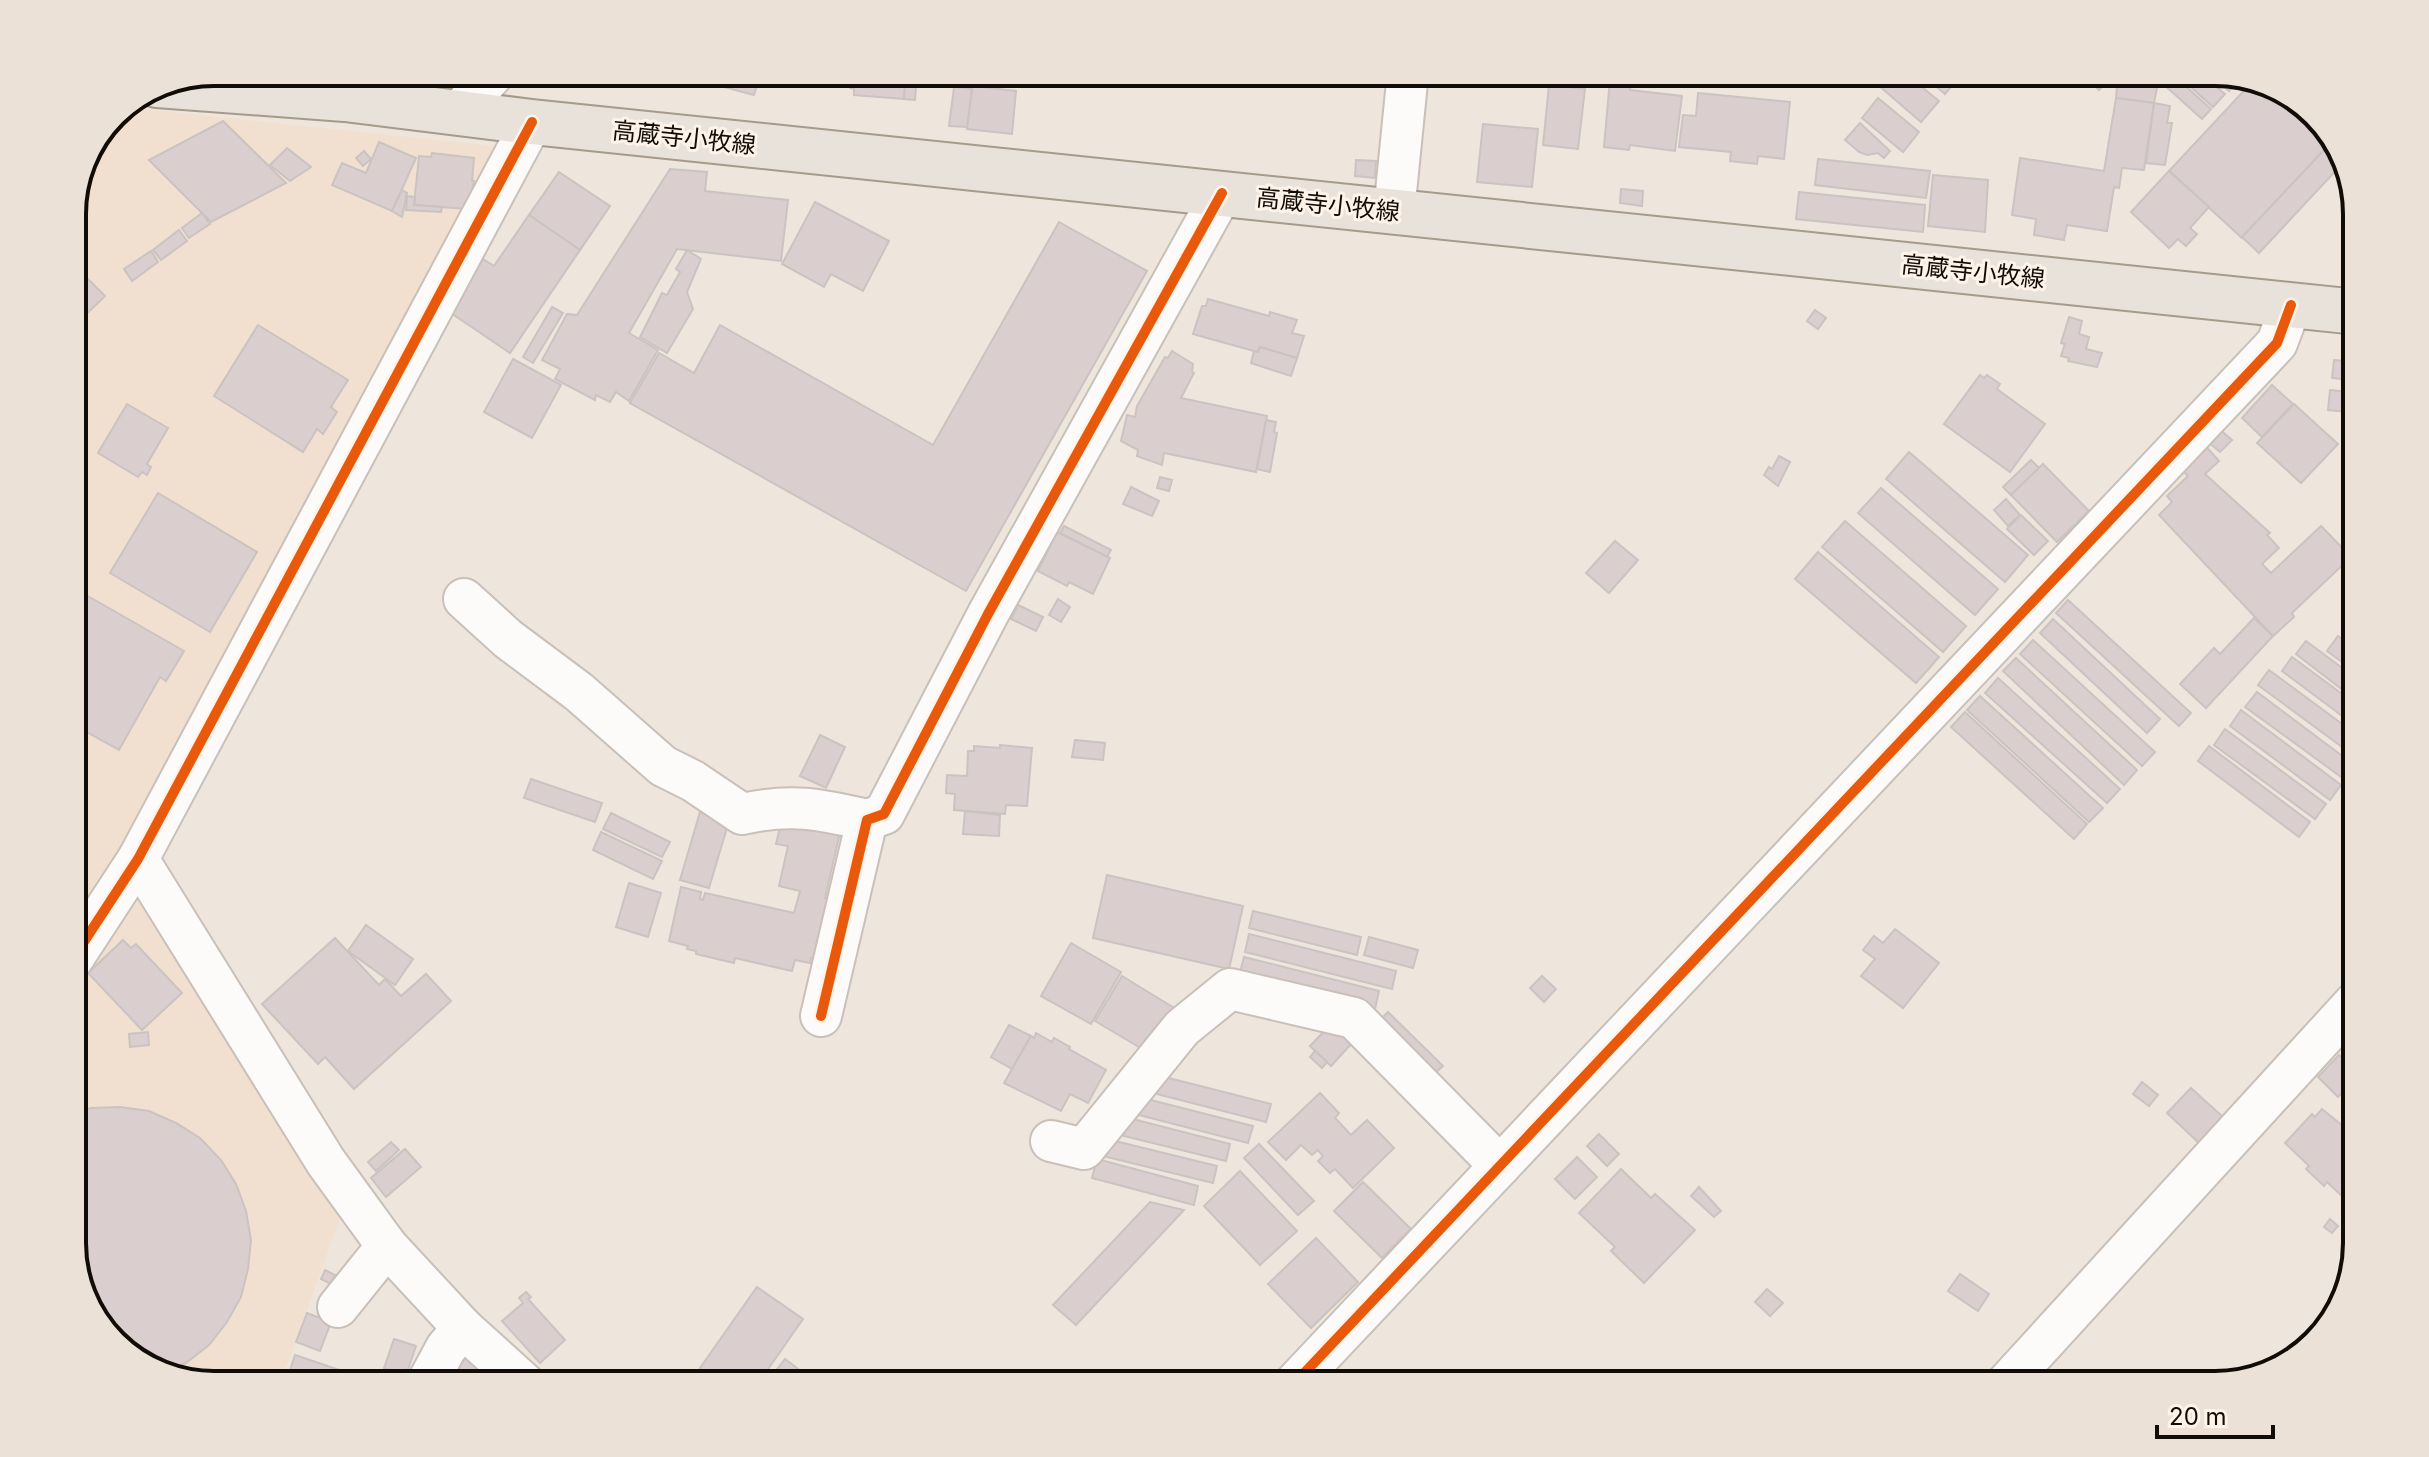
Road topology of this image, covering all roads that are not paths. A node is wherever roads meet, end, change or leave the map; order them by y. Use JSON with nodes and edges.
{"nodes":[{"id":1,"x":341,"y":86,"type":"edge"},
{"id":2,"x":482,"y":86,"type":"edge"},
{"id":3,"x":1407,"y":86,"type":"edge"},
{"id":4,"x":459,"y":112,"type":"junction"},
{"id":5,"x":532,"y":122,"type":"junction"},
{"id":6,"x":1222,"y":193,"type":"junction"},
{"id":7,"x":1394,"y":212,"type":"junction"},
{"id":8,"x":2291,"y":305,"type":"junction"},
{"id":9,"x":2343,"y":311,"type":"edge"},
{"id":10,"x":464,"y":599,"type":"dead end"},
{"id":11,"x":867,"y":820,"type":"junction"},
{"id":12,"x":138,"y":859,"type":"junction"},
{"id":13,"x":86,"y":939,"type":"edge"},
{"id":14,"x":2343,"y":1015,"type":"edge"},
{"id":15,"x":821,"y":1016,"type":"dead end"},
{"id":16,"x":1051,"y":1141,"type":"dead end"},
{"id":17,"x":1500,"y":1166,"type":"junction"},
{"id":18,"x":387,"y":1246,"type":"junction"},
{"id":19,"x":338,"y":1307,"type":"dead end"},
{"id":20,"x":463,"y":1328,"type":"junction"},
{"id":21,"x":434,"y":1371,"type":"edge"},
{"id":22,"x":511,"y":1371,"type":"edge"},
{"id":23,"x":1306,"y":1371,"type":"edge"},
{"id":24,"x":2018,"y":1371,"type":"edge"}],
"edges":[{"from":1,"to":4,"type":"main road","name":"高蔵寺小牧線"},
{"from":2,"to":4,"type":"street"},
{"from":3,"to":7,"type":"street"},
{"from":4,"to":5,"type":"main road","name":"高蔵寺小牧線"},
{"from":5,"to":6,"type":"main road","name":"高蔵寺小牧線"},
{"from":5,"to":12,"type":"street"},
{"from":6,"to":7,"type":"main road","name":"高蔵寺小牧線"},
{"from":6,"to":11,"type":"street"},
{"from":7,"to":8,"type":"main road","name":"高蔵寺小牧線"},
{"from":8,"to":9,"type":"main road","name":"高蔵寺小牧線"},
{"from":8,"to":17,"type":"street"},
{"from":10,"to":11,"type":"street"},
{"from":11,"to":15,"type":"street"},
{"from":12,"to":13,"type":"street"},
{"from":12,"to":18,"type":"street"},
{"from":14,"to":24,"type":"street"},
{"from":16,"to":17,"type":"street"},
{"from":17,"to":23,"type":"street"},
{"from":18,"to":19,"type":"street"},
{"from":18,"to":20,"type":"street"},
{"from":20,"to":21,"type":"street"},
{"from":20,"to":22,"type":"street"}]}
